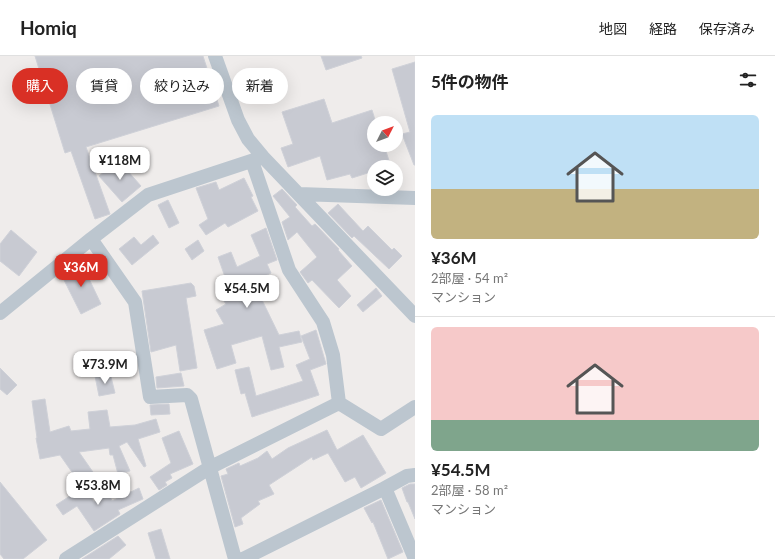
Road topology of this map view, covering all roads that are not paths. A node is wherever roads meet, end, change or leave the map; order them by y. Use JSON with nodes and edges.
{"nodes":[{"id":1,"x":215,"y":56,"type":"edge"},
{"id":2,"x":258,"y":159,"type":"junction"},
{"id":3,"x":299,"y":194,"type":"junction"},
{"id":4,"x":415,"y":198,"type":"edge"},
{"id":5,"x":91,"y":239,"type":"junction"},
{"id":6,"x":0,"y":313,"type":"edge"},
{"id":7,"x":415,"y":316,"type":"edge"},
{"id":8,"x":339,"y":403,"type":"junction"},
{"id":9,"x":415,"y":407,"type":"edge"},
{"id":10,"x":210,"y":468,"type":"junction"},
{"id":11,"x":415,"y":475,"type":"edge"},
{"id":12,"x":385,"y":488,"type":"junction"},
{"id":13,"x":415,"y":558,"type":"edge"},
{"id":14,"x":66,"y":559,"type":"edge"},
{"id":15,"x":235,"y":559,"type":"edge"},
{"id":16,"x":243,"y":559,"type":"edge"}],
"edges":[{"from":1,"to":2,"type":"street"},
{"from":2,"to":3,"type":"street"},
{"from":2,"to":5,"type":"street"},
{"from":2,"to":8,"type":"street"},
{"from":3,"to":4,"type":"street"},
{"from":3,"to":7,"type":"street"},
{"from":5,"to":6,"type":"street"},
{"from":5,"to":10,"type":"street"},
{"from":8,"to":9,"type":"street"},
{"from":8,"to":10,"type":"street"},
{"from":10,"to":14,"type":"street"},
{"from":10,"to":15,"type":"street"},
{"from":11,"to":12,"type":"street"},
{"from":12,"to":13,"type":"street"},
{"from":12,"to":16,"type":"street"}]}
